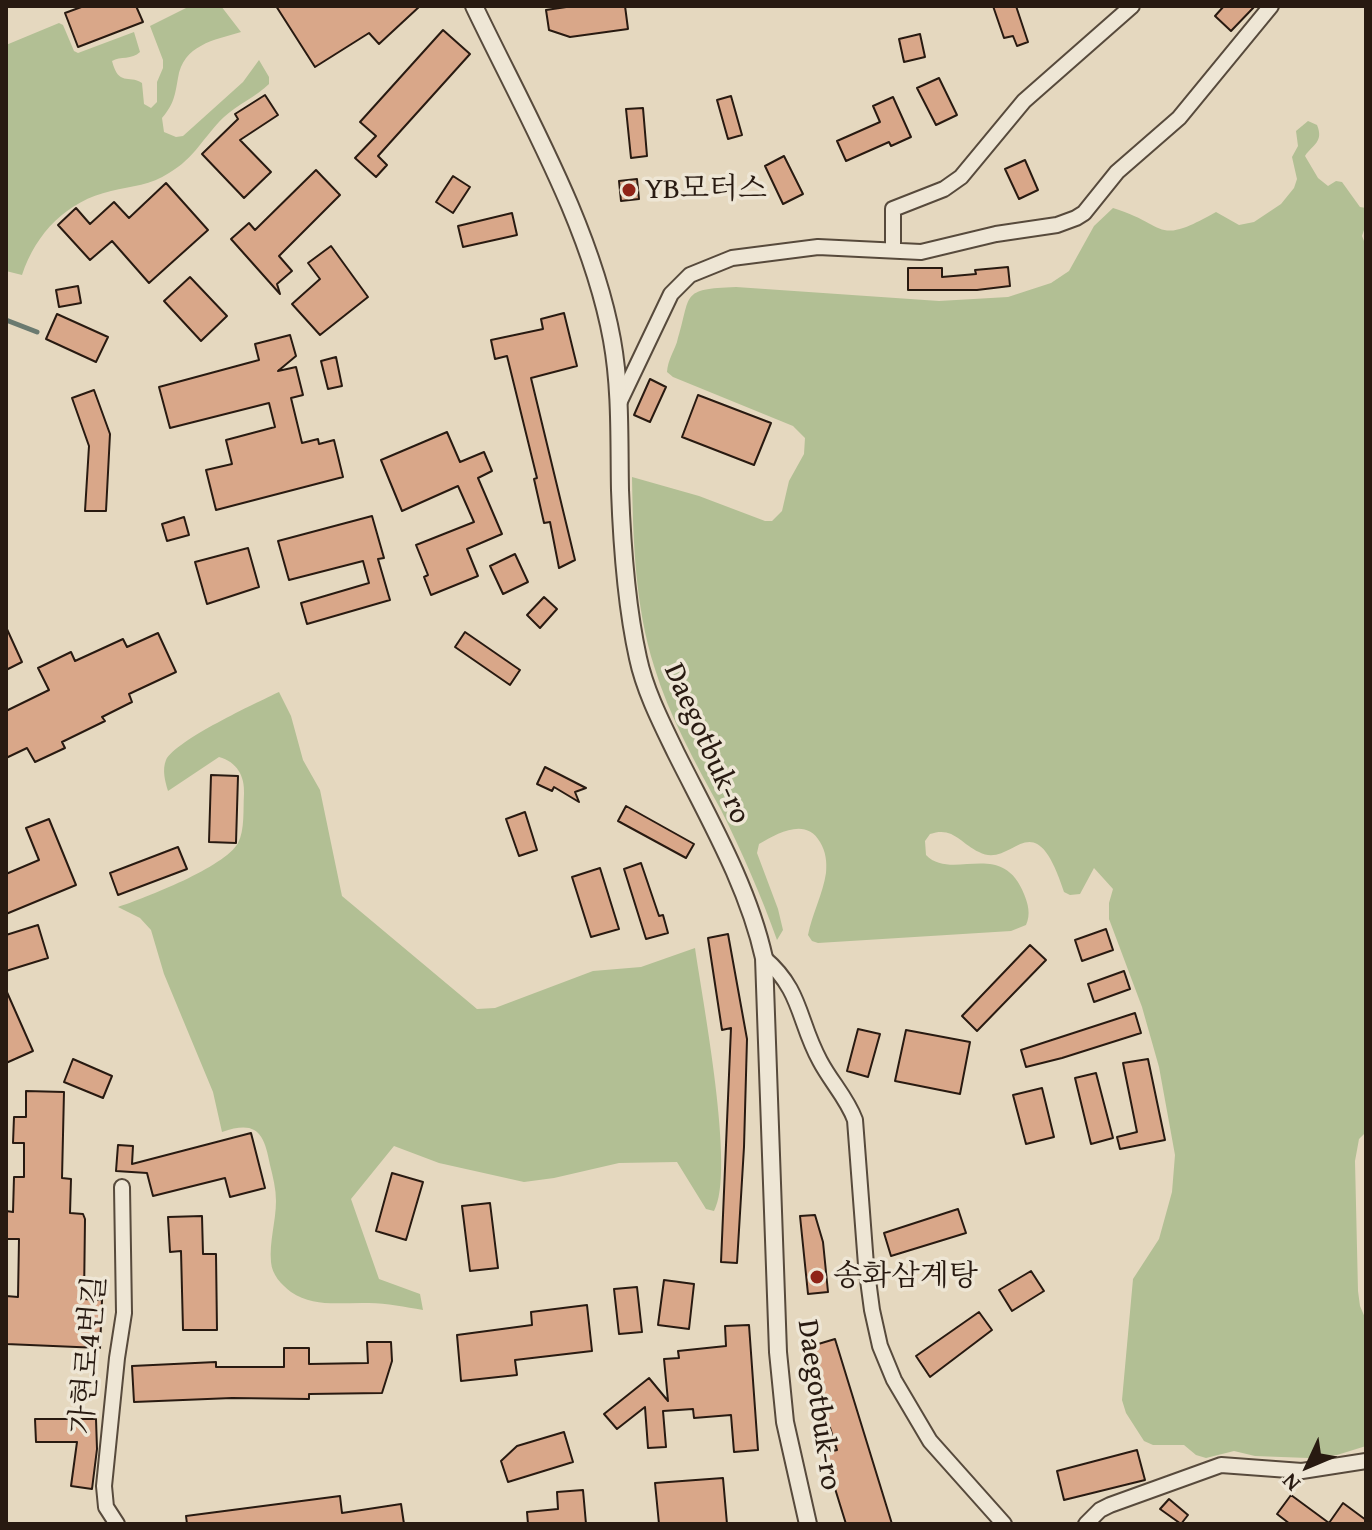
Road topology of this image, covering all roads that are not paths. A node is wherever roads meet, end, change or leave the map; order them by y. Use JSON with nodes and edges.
{"nodes":[{"id":1,"x":474,"y":6,"type":"edge"},
{"id":2,"x":1132,"y":6,"type":"edge"},
{"id":3,"x":1271,"y":6,"type":"edge"},
{"id":4,"x":893,"y":250,"type":"junction"},
{"id":5,"x":619,"y":403,"type":"junction"},
{"id":6,"x":764,"y":958,"type":"junction"},
{"id":7,"x":122,"y":1187,"type":"dead end"},
{"id":8,"x":1366,"y":1461,"type":"edge"},
{"id":9,"x":117,"y":1524,"type":"edge"},
{"id":10,"x":808,"y":1524,"type":"edge"},
{"id":11,"x":1004,"y":1524,"type":"edge"},
{"id":12,"x":1086,"y":1524,"type":"edge"}],
"edges":[{"from":1,"to":5,"type":"street","name":"Daegotbuk-ro"},
{"from":2,"to":4,"type":"street"},
{"from":3,"to":4,"type":"street"},
{"from":4,"to":5,"type":"street"},
{"from":5,"to":6,"type":"street","name":"Daegotbuk-ro"},
{"from":6,"to":10,"type":"street","name":"Daegotbuk-ro"},
{"from":6,"to":11,"type":"street"},
{"from":7,"to":9,"type":"street","name":"가현로4번길"},
{"from":8,"to":12,"type":"street"}]}
